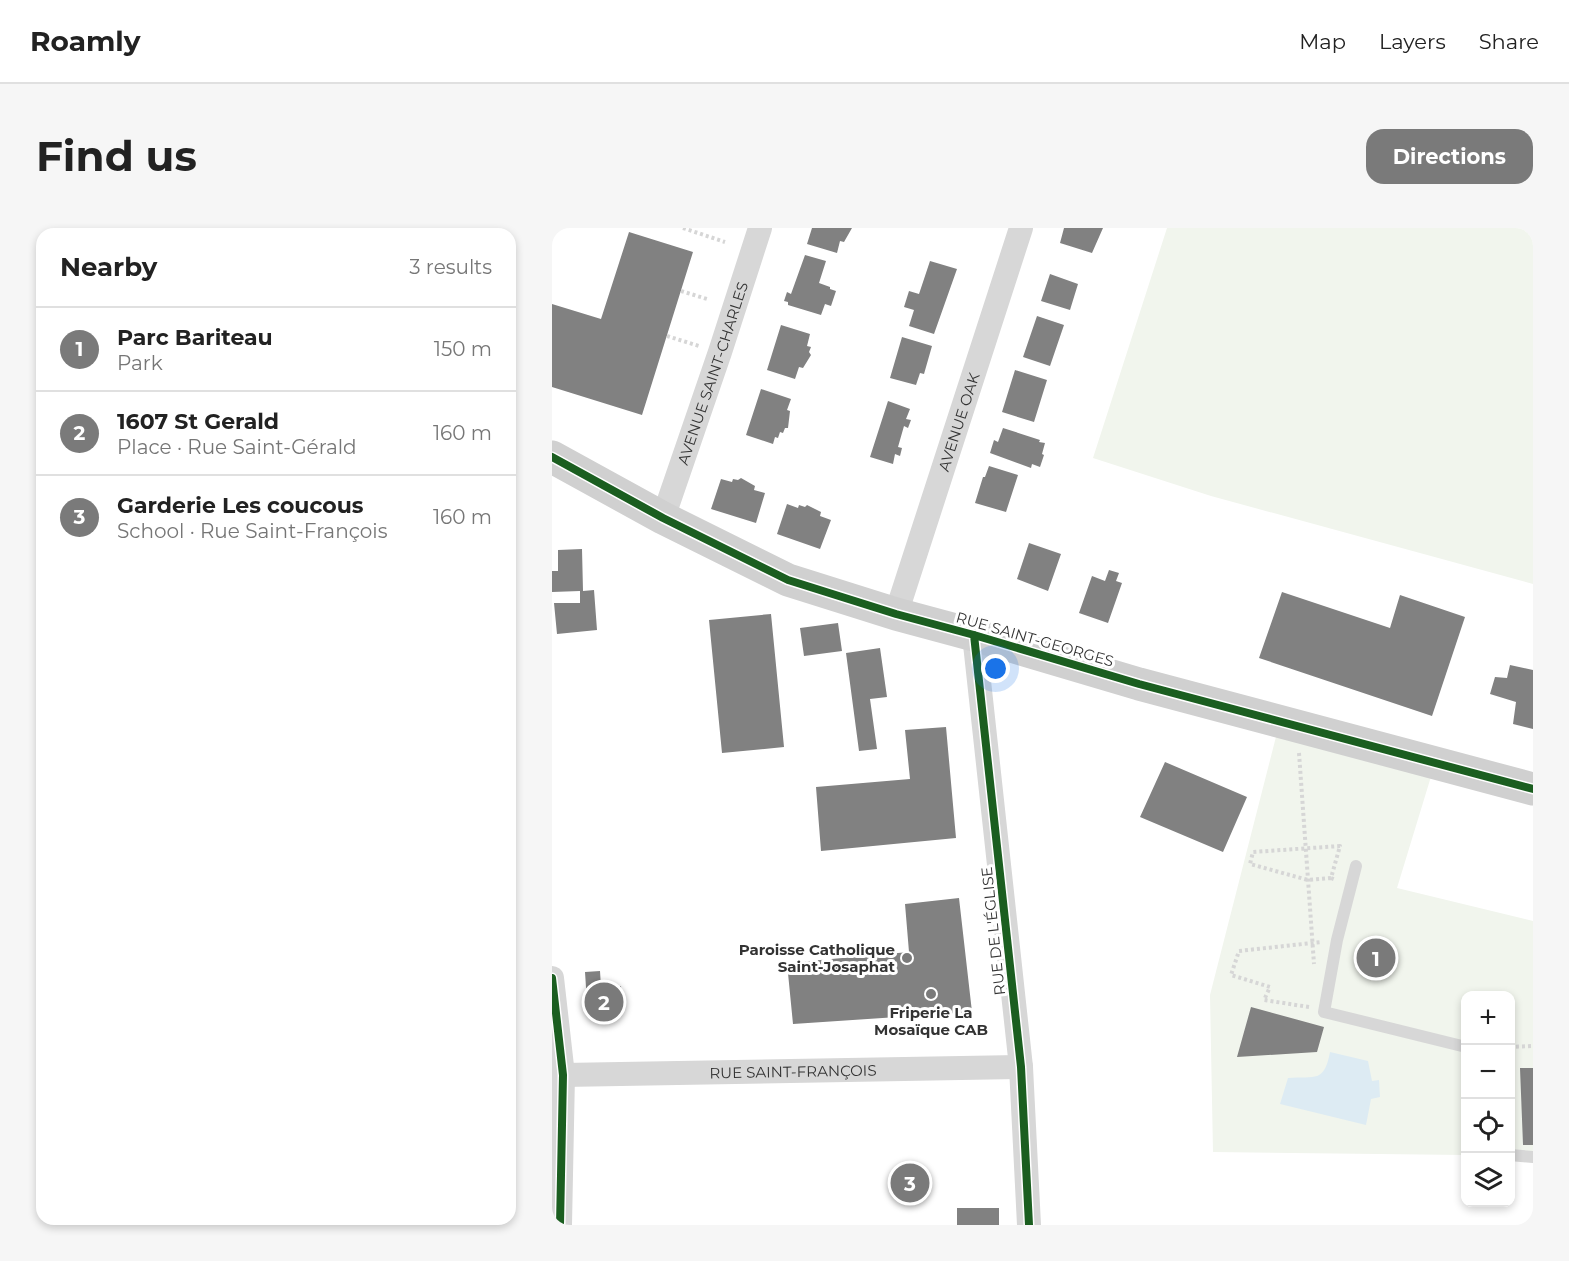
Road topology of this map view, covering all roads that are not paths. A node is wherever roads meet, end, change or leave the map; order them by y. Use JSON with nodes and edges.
{"nodes":[{"id":1,"x":760,"y":228,"type":"edge"},
{"id":2,"x":1021,"y":228,"type":"edge"},
{"id":3,"x":552,"y":457,"type":"edge"},
{"id":4,"x":663,"y":518,"type":"junction"},
{"id":5,"x":896,"y":614,"type":"junction"},
{"id":6,"x":974,"y":635,"type":"junction"},
{"id":7,"x":1533,"y":789,"type":"edge"},
{"id":8,"x":1356,"y":866,"type":"dead end"},
{"id":9,"x":552,"y":978,"type":"edge"},
{"id":10,"x":1461,"y":1046,"type":"edge"},
{"id":11,"x":1021,"y":1067,"type":"junction"},
{"id":12,"x":563,"y":1075,"type":"junction"},
{"id":13,"x":1515,"y":1155,"type":"edge"},
{"id":14,"x":1533,"y":1156,"type":"edge"},
{"id":15,"x":560,"y":1225,"type":"edge"},
{"id":16,"x":1029,"y":1225,"type":"edge"}],
"edges":[{"from":1,"to":4,"type":"street","name":"AVENUE SAINT-CHARLES"},
{"from":2,"to":5,"type":"street","name":"AVENUE OAK"},
{"from":3,"to":4,"type":"street","name":"RUE SAINT-GEORGES"},
{"from":4,"to":5,"type":"street","name":"RUE SAINT-GEORGES"},
{"from":5,"to":6,"type":"street","name":"RUE SAINT-GEORGES"},
{"from":6,"to":7,"type":"street","name":"RUE SAINT-GEORGES"},
{"from":6,"to":11,"type":"street","name":"RUE DE L'ÉGLISE"},
{"from":8,"to":10,"type":"lane"},
{"from":9,"to":12,"type":"street"},
{"from":11,"to":12,"type":"street","name":"RUE SAINT-FRANÇOIS"},
{"from":11,"to":16,"type":"street","name":"RUE DE L'ÉGLISE"},
{"from":12,"to":15,"type":"street"},
{"from":13,"to":14,"type":"lane"}]}
